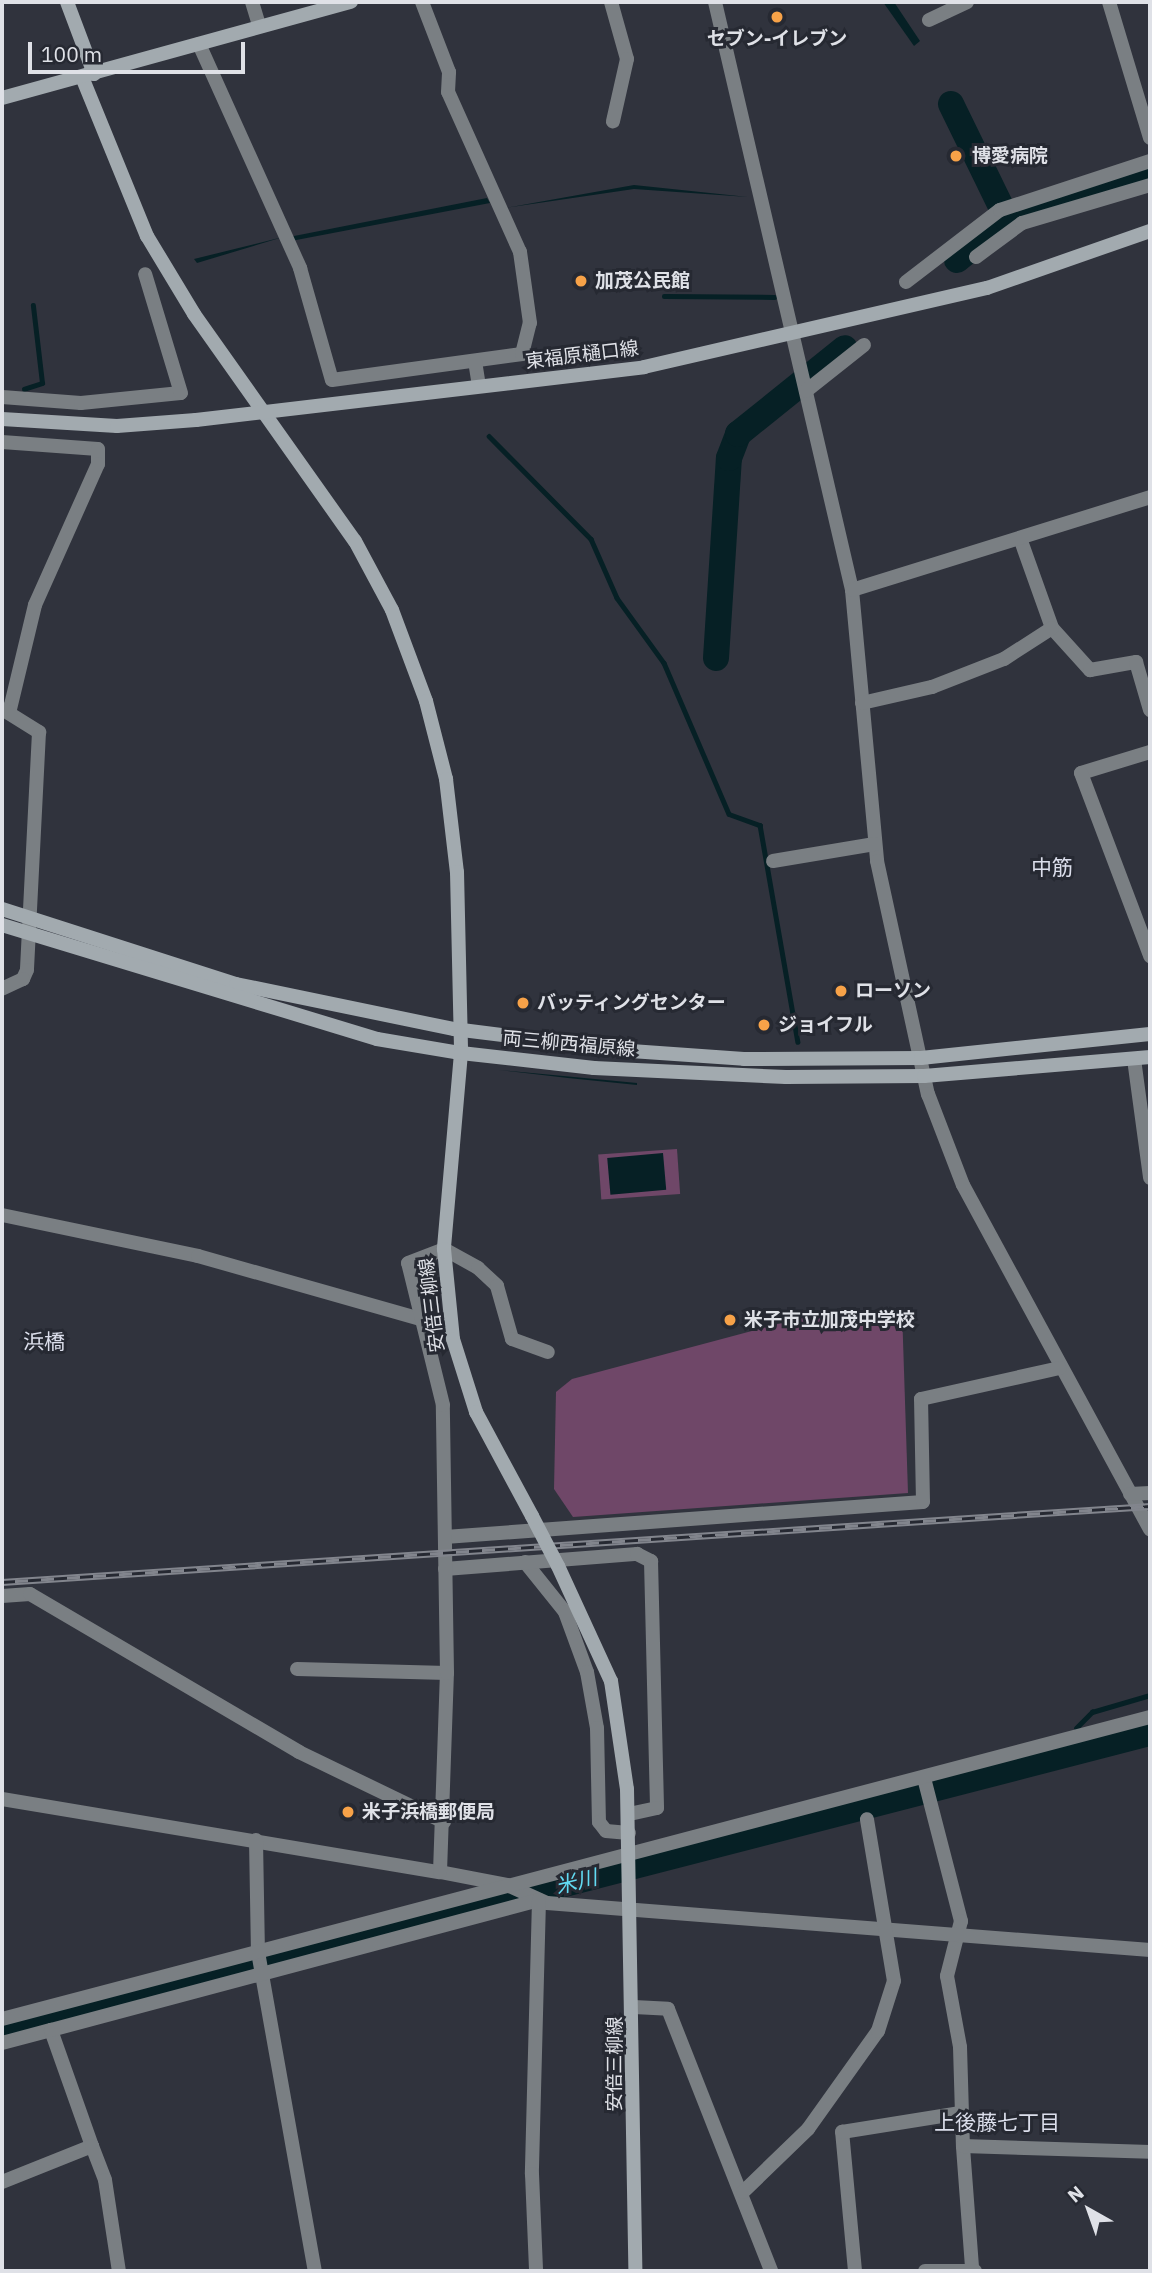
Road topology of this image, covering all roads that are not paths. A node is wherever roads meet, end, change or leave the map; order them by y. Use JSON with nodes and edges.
{"nodes":[{"id":1,"x":67,"y":2,"type":"edge"},
{"id":2,"x":252,"y":2,"type":"edge"},
{"id":3,"x":351,"y":2,"type":"edge"},
{"id":4,"x":422,"y":2,"type":"edge"},
{"id":5,"x":611,"y":2,"type":"edge"},
{"id":6,"x":715,"y":2,"type":"edge"},
{"id":7,"x":967,"y":2,"type":"edge"},
{"id":8,"x":1109,"y":2,"type":"edge"},
{"id":9,"x":929,"y":20,"type":"dead end"},
{"id":10,"x":259,"y":25,"type":"junction"},
{"id":11,"x":198,"y":44,"type":"junction"},
{"id":12,"x":88,"y":75,"type":"junction"},
{"id":13,"x":2,"y":98,"type":"edge"},
{"id":14,"x":613,"y":121,"type":"dead end"},
{"id":15,"x":1150,"y":138,"type":"edge"},
{"id":16,"x":1150,"y":162,"type":"edge"},
{"id":17,"x":1150,"y":185,"type":"edge"},
{"id":18,"x":1150,"y":231,"type":"edge"},
{"id":19,"x":976,"y":257,"type":"dead end"},
{"id":20,"x":145,"y":274,"type":"dead end"},
{"id":21,"x":906,"y":282,"type":"dead end"},
{"id":22,"x":794,"y":337,"type":"junction"},
{"id":23,"x":864,"y":345,"type":"dead end"},
{"id":24,"x":475,"y":361,"type":"junction"},
{"id":25,"x":480,"y":386,"type":"junction"},
{"id":26,"x":805,"y":389,"type":"junction"},
{"id":27,"x":2,"y":397,"type":"edge"},
{"id":28,"x":267,"y":411,"type":"junction"},
{"id":29,"x":2,"y":419,"type":"edge"},
{"id":30,"x":2,"y":442,"type":"edge"},
{"id":31,"x":1150,"y":498,"type":"edge"},
{"id":32,"x":1020,"y":538,"type":"junction"},
{"id":33,"x":852,"y":590,"type":"junction"},
{"id":34,"x":1052,"y":628,"type":"junction"},
{"id":35,"x":862,"y":703,"type":"junction"},
{"id":36,"x":1150,"y":710,"type":"edge"},
{"id":37,"x":5,"y":711,"type":"edge"},
{"id":38,"x":1150,"y":752,"type":"edge"},
{"id":39,"x":876,"y":844,"type":"junction"},
{"id":40,"x":773,"y":861,"type":"dead end"},
{"id":41,"x":2,"y":909,"type":"edge"},
{"id":42,"x":25,"y":918,"type":"junction"},
{"id":43,"x":2,"y":925,"type":"edge"},
{"id":44,"x":28,"y":934,"type":"junction"},
{"id":45,"x":1150,"y":956,"type":"edge"},
{"id":46,"x":2,"y":989,"type":"edge"},
{"id":47,"x":461,"y":1030,"type":"junction"},
{"id":48,"x":1150,"y":1034,"type":"edge"},
{"id":49,"x":461,"y":1053,"type":"junction"},
{"id":50,"x":1150,"y":1056,"type":"edge"},
{"id":51,"x":921,"y":1058,"type":"junction"},
{"id":52,"x":1134,"y":1059,"type":"junction"},
{"id":53,"x":924,"y":1076,"type":"junction"},
{"id":54,"x":1150,"y":1178,"type":"edge"},
{"id":55,"x":2,"y":1215,"type":"edge"},
{"id":56,"x":443,"y":1249,"type":"junction"},
{"id":57,"x":421,"y":1319,"type":"junction"},
{"id":58,"x":548,"y":1352,"type":"dead end"},
{"id":59,"x":1060,"y":1367,"type":"junction"},
{"id":60,"x":1150,"y":1493,"type":"edge"},
{"id":61,"x":1130,"y":1494,"type":"junction"},
{"id":62,"x":1150,"y":1529,"type":"edge"},
{"id":63,"x":445,"y":1537,"type":"junction"},
{"id":64,"x":525,"y":1562,"type":"junction"},
{"id":65,"x":446,"y":1569,"type":"junction"},
{"id":66,"x":2,"y":1597,"type":"edge"},
{"id":67,"x":297,"y":1669,"type":"dead end"},
{"id":68,"x":447,"y":1673,"type":"junction"},
{"id":69,"x":1150,"y":1717,"type":"edge"},
{"id":70,"x":926,"y":1786,"type":"junction"},
{"id":71,"x":2,"y":1799,"type":"edge"},
{"id":72,"x":629,"y":1814,"type":"junction"},
{"id":73,"x":867,"y":1819,"type":"dead end"},
{"id":74,"x":444,"y":1822,"type":"junction"},
{"id":75,"x":629,"y":1833,"type":"junction"},
{"id":76,"x":256,"y":1840,"type":"junction"},
{"id":77,"x":628,"y":1856,"type":"junction"},
{"id":78,"x":440,"y":1872,"type":"junction"},
{"id":79,"x":509,"y":1886,"type":"junction"},
{"id":80,"x":537,"y":1899,"type":"junction"},
{"id":81,"x":630,"y":1913,"type":"junction"},
{"id":82,"x":885,"y":1930,"type":"junction"},
{"id":83,"x":956,"y":1936,"type":"junction"},
{"id":84,"x":258,"y":1951,"type":"junction"},
{"id":85,"x":1150,"y":1951,"type":"edge"},
{"id":86,"x":263,"y":1972,"type":"junction"},
{"id":87,"x":634,"y":2007,"type":"junction"},
{"id":88,"x":2,"y":2019,"type":"edge"},
{"id":89,"x":51,"y":2030,"type":"junction"},
{"id":90,"x":2,"y":2043,"type":"edge"},
{"id":91,"x":960,"y":2113,"type":"junction"},
{"id":92,"x":92,"y":2146,"type":"junction"},
{"id":93,"x":963,"y":2146,"type":"junction"},
{"id":94,"x":1150,"y":2152,"type":"edge"},
{"id":95,"x":2,"y":2182,"type":"edge"},
{"id":96,"x":743,"y":2192,"type":"junction"},
{"id":97,"x":973,"y":2269,"type":"edge"},
{"id":98,"x":119,"y":2271,"type":"edge"},
{"id":99,"x":315,"y":2271,"type":"edge"},
{"id":100,"x":536,"y":2271,"type":"edge"},
{"id":101,"x":635,"y":2271,"type":"edge"},
{"id":102,"x":771,"y":2271,"type":"edge"},
{"id":103,"x":855,"y":2271,"type":"edge"},
{"id":104,"x":925,"y":2271,"type":"edge"}],
"edges":[{"from":1,"to":12,"type":"main road","name":"安倍三柳線"},
{"from":2,"to":10,"type":"street"},
{"from":3,"to":10,"type":"main road"},
{"from":4,"to":24,"type":"street"},
{"from":5,"to":14,"type":"street"},
{"from":6,"to":22,"type":"street"},
{"from":7,"to":9,"type":"street"},
{"from":8,"to":15,"type":"street"},
{"from":10,"to":11,"type":"main road"},
{"from":11,"to":12,"type":"main road"},
{"from":11,"to":24,"type":"street"},
{"from":12,"to":13,"type":"main road"},
{"from":12,"to":28,"type":"main road","name":"安倍三柳線"},
{"from":16,"to":21,"type":"street"},
{"from":17,"to":19,"type":"street"},
{"from":18,"to":22,"type":"main road","name":"東福原樋口線"},
{"from":20,"to":27,"type":"street"},
{"from":22,"to":25,"type":"main road","name":"東福原樋口線"},
{"from":22,"to":26,"type":"street"},
{"from":23,"to":26,"type":"street"},
{"from":24,"to":25,"type":"street"},
{"from":25,"to":28,"type":"main road","name":"東福原樋口線"},
{"from":26,"to":33,"type":"street"},
{"from":28,"to":29,"type":"main road","name":"東福原樋口線"},
{"from":28,"to":47,"type":"main road","name":"安倍三柳線"},
{"from":30,"to":37,"type":"street"},
{"from":31,"to":32,"type":"street"},
{"from":32,"to":33,"type":"street"},
{"from":32,"to":34,"type":"street"},
{"from":33,"to":35,"type":"street"},
{"from":34,"to":35,"type":"street"},
{"from":34,"to":36,"type":"street"},
{"from":35,"to":39,"type":"street"},
{"from":37,"to":42,"type":"street"},
{"from":38,"to":45,"type":"street"},
{"from":39,"to":40,"type":"street"},
{"from":39,"to":51,"type":"street"},
{"from":41,"to":42,"type":"main road","name":"両三柳西福原線"},
{"from":42,"to":44,"type":"street"},
{"from":42,"to":47,"type":"main road","name":"両三柳西福原線"},
{"from":43,"to":44,"type":"main road","name":"両三柳西福原線"},
{"from":44,"to":46,"type":"street"},
{"from":44,"to":49,"type":"main road","name":"両三柳西福原線"},
{"from":47,"to":49,"type":"main road","name":"安倍三柳線"},
{"from":47,"to":51,"type":"main road","name":"両三柳西福原線"},
{"from":48,"to":51,"type":"main road","name":"両三柳西福原線"},
{"from":49,"to":53,"type":"main road","name":"両三柳西福原線"},
{"from":49,"to":56,"type":"main road","name":"安倍三柳線"},
{"from":50,"to":52,"type":"main road","name":"両三柳西福原線"},
{"from":51,"to":53,"type":"street"},
{"from":52,"to":53,"type":"main road","name":"両三柳西福原線"},
{"from":52,"to":54,"type":"street"},
{"from":53,"to":59,"type":"street"},
{"from":55,"to":57,"type":"street"},
{"from":56,"to":57,"type":"street"},
{"from":56,"to":58,"type":"street"},
{"from":56,"to":72,"type":"main road","name":"安倍三柳線","bridge":true},
{"from":57,"to":63,"type":"street"},
{"from":59,"to":61,"type":"street"},
{"from":59,"to":63,"type":"street"},
{"from":60,"to":61,"type":"street"},
{"from":61,"to":62,"type":"street"},
{"from":63,"to":65,"type":"street"},
{"from":64,"to":65,"type":"street"},
{"from":64,"to":72,"type":"street"},
{"from":64,"to":75,"type":"street"},
{"from":65,"to":68,"type":"street"},
{"from":66,"to":74,"type":"street"},
{"from":67,"to":68,"type":"street"},
{"from":68,"to":74,"type":"street"},
{"from":69,"to":70,"type":"street"},
{"from":70,"to":77,"type":"street"},
{"from":70,"to":83,"type":"street"},
{"from":71,"to":76,"type":"street"},
{"from":72,"to":75,"type":"main road","name":"安倍三柳線"},
{"from":73,"to":82,"type":"street"},
{"from":74,"to":78,"type":"street"},
{"from":75,"to":77,"type":"main road","name":"安倍三柳線"},
{"from":76,"to":78,"type":"street"},
{"from":76,"to":84,"type":"street"},
{"from":77,"to":79,"type":"street"},
{"from":77,"to":81,"type":"main road","name":"安倍三柳線"},
{"from":78,"to":79,"type":"street"},
{"from":79,"to":80,"type":"street"},
{"from":79,"to":84,"type":"street"},
{"from":80,"to":81,"type":"street"},
{"from":80,"to":86,"type":"street"},
{"from":80,"to":100,"type":"street"},
{"from":81,"to":82,"type":"street"},
{"from":81,"to":87,"type":"main road","name":"安倍三柳線"},
{"from":82,"to":83,"type":"street"},
{"from":82,"to":96,"type":"street"},
{"from":83,"to":85,"type":"street"},
{"from":83,"to":91,"type":"street"},
{"from":84,"to":86,"type":"street"},
{"from":84,"to":88,"type":"street"},
{"from":86,"to":89,"type":"street"},
{"from":86,"to":99,"type":"street"},
{"from":87,"to":96,"type":"street"},
{"from":87,"to":101,"type":"main road","name":"安倍三柳線"},
{"from":89,"to":90,"type":"street"},
{"from":89,"to":92,"type":"street"},
{"from":91,"to":93,"type":"street"},
{"from":91,"to":103,"type":"street"},
{"from":92,"to":95,"type":"street"},
{"from":92,"to":98,"type":"street"},
{"from":93,"to":94,"type":"street"},
{"from":93,"to":97,"type":"street"},
{"from":96,"to":102,"type":"street"},
{"from":97,"to":104,"type":"street"}]}
